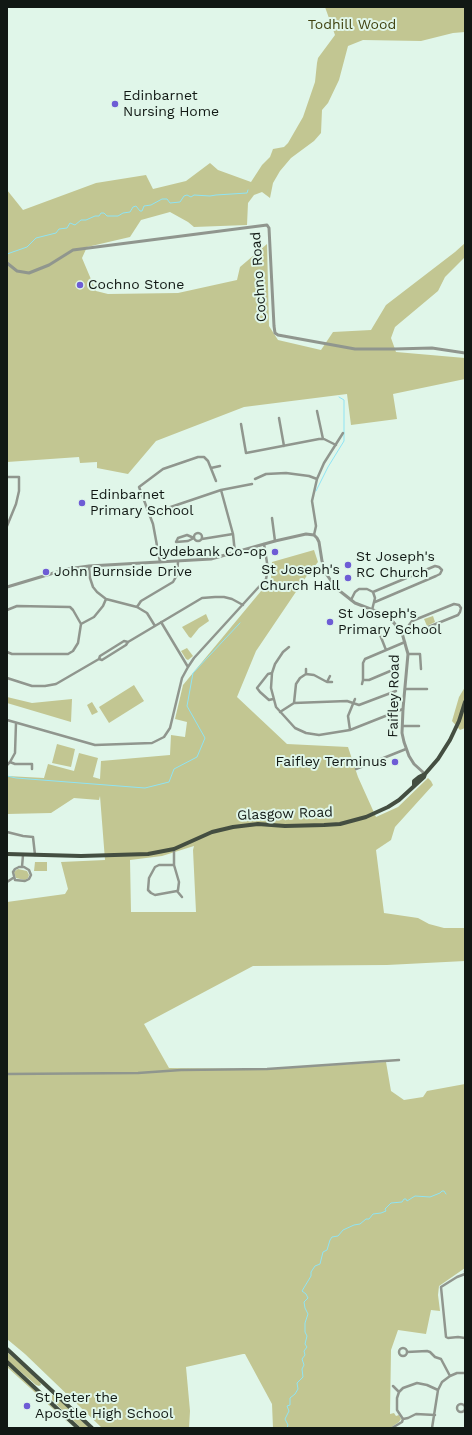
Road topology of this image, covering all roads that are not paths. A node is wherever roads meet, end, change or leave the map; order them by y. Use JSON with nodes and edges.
{"nodes":[{"id":1,"x":7,"y":263,"type":"edge"},
{"id":2,"x":465,"y":353,"type":"edge"},
{"id":3,"x":317,"y":410,"type":"dead end"},
{"id":4,"x":279,"y":418,"type":"dead end"},
{"id":5,"x":241,"y":424,"type":"dead end"},
{"id":6,"x":343,"y":433,"type":"dead end"},
{"id":7,"x":323,"y":439,"type":"junction"},
{"id":8,"x":336,"y":445,"type":"junction"},
{"id":9,"x":284,"y":446,"type":"junction"},
{"id":10,"x":220,"y":466,"type":"dead end"},
{"id":11,"x":212,"y":468,"type":"junction"},
{"id":12,"x":7,"y":477,"type":"edge"},
{"id":13,"x":317,"y":478,"type":"junction"},
{"id":14,"x":255,"y":479,"type":"dead end"},
{"id":15,"x":216,"y":481,"type":"dead end"},
{"id":16,"x":252,"y":484,"type":"dead end"},
{"id":17,"x":221,"y":490,"type":"junction"},
{"id":18,"x":150,"y":514,"type":"junction"},
{"id":19,"x":272,"y":518,"type":"dead end"},
{"id":20,"x":7,"y":526,"type":"edge"},
{"id":21,"x":233,"y":534,"type":"junction"},
{"id":22,"x":314,"y":535,"type":"junction"},
{"id":23,"x":194,"y":538,"type":"junction"},
{"id":24,"x":202,"y":539,"type":"junction"},
{"id":25,"x":275,"y":540,"type":"junction"},
{"id":26,"x":264,"y":544,"type":"junction"},
{"id":27,"x":235,"y":553,"type":"junction"},
{"id":28,"x":160,"y":562,"type":"junction"},
{"id":29,"x":178,"y":562,"type":"junction"},
{"id":30,"x":89,"y":566,"type":"junction"},
{"id":31,"x":7,"y":587,"type":"edge"},
{"id":32,"x":373,"y":592,"type":"junction"},
{"id":33,"x":106,"y":599,"type":"junction"},
{"id":34,"x":351,"y":600,"type":"junction"},
{"id":35,"x":375,"y":602,"type":"junction"},
{"id":36,"x":244,"y":605,"type":"junction"},
{"id":37,"x":137,"y":607,"type":"junction"},
{"id":38,"x":7,"y":610,"type":"edge"},
{"id":39,"x":372,"y":610,"type":"junction"},
{"id":40,"x":161,"y":622,"type":"junction"},
{"id":41,"x":81,"y":624,"type":"junction"},
{"id":42,"x":155,"y":626,"type":"junction"},
{"id":43,"x":377,"y":627,"type":"dead end"},
{"id":44,"x":410,"y":629,"type":"junction"},
{"id":45,"x":402,"y":633,"type":"junction"},
{"id":46,"x":405,"y":642,"type":"junction"},
{"id":47,"x":289,"y":647,"type":"dead end"},
{"id":48,"x":386,"y":650,"type":"junction"},
{"id":49,"x":7,"y":652,"type":"edge"},
{"id":50,"x":408,"y":654,"type":"junction"},
{"id":51,"x":188,"y":667,"type":"junction"},
{"id":52,"x":306,"y":669,"type":"dead end"},
{"id":53,"x":421,"y":669,"type":"dead end"},
{"id":54,"x":395,"y":670,"type":"dead end"},
{"id":55,"x":272,"y":673,"type":"junction"},
{"id":56,"x":306,"y":674,"type":"junction"},
{"id":57,"x":330,"y":676,"type":"dead end"},
{"id":58,"x":7,"y":678,"type":"edge"},
{"id":59,"x":363,"y":680,"type":"junction"},
{"id":60,"x":327,"y":682,"type":"junction"},
{"id":61,"x":332,"y":682,"type":"dead end"},
{"id":62,"x":362,"y":684,"type":"dead end"},
{"id":63,"x":427,"y":689,"type":"dead end"},
{"id":64,"x":405,"y":690,"type":"junction"},
{"id":65,"x":396,"y":691,"type":"dead end"},
{"id":66,"x":273,"y":699,"type":"junction"},
{"id":67,"x":355,"y":699,"type":"dead end"},
{"id":68,"x":465,"y":702,"type":"edge"},
{"id":69,"x":294,"y":703,"type":"junction"},
{"id":70,"x":353,"y":703,"type":"junction"},
{"id":71,"x":403,"y":709,"type":"junction"},
{"id":72,"x":280,"y":712,"type":"junction"},
{"id":73,"x":7,"y":720,"type":"edge"},
{"id":74,"x":16,"y":723,"type":"junction"},
{"id":75,"x":403,"y":726,"type":"junction"},
{"id":76,"x":419,"y":726,"type":"dead end"},
{"id":77,"x":350,"y":730,"type":"junction"},
{"id":78,"x":406,"y":749,"type":"junction"},
{"id":79,"x":10,"y":762,"type":"junction"},
{"id":80,"x":7,"y":765,"type":"edge"},
{"id":81,"x":32,"y":769,"type":"dead end"},
{"id":82,"x":356,"y":769,"type":"dead end"},
{"id":83,"x":419,"y":769,"type":"junction"},
{"id":84,"x":425,"y":774,"type":"junction"},
{"id":85,"x":419,"y":777,"type":"junction"},
{"id":86,"x":414,"y":786,"type":"junction"},
{"id":87,"x":7,"y":832,"type":"edge"},
{"id":88,"x":174,"y":849,"type":"junction"},
{"id":89,"x":7,"y":854,"type":"edge"},
{"id":90,"x":23,"y":855,"type":"junction"},
{"id":91,"x":36,"y":855,"type":"junction"},
{"id":92,"x":174,"y":865,"type":"junction"},
{"id":93,"x":22,"y":867,"type":"junction"},
{"id":94,"x":13,"y":878,"type":"junction"},
{"id":95,"x":7,"y":882,"type":"edge"},
{"id":96,"x":177,"y":892,"type":"junction"},
{"id":97,"x":182,"y":897,"type":"dead end"},
{"id":98,"x":399,"y":1060,"type":"dead end"},
{"id":99,"x":7,"y":1074,"type":"edge"},
{"id":100,"x":465,"y":1272,"type":"edge"},
{"id":101,"x":465,"y":1338,"type":"edge"},
{"id":102,"x":7,"y":1348,"type":"edge"},
{"id":103,"x":406,"y":1352,"type":"dead end"},
{"id":104,"x":7,"y":1362,"type":"edge"},
{"id":105,"x":465,"y":1373,"type":"edge"},
{"id":106,"x":450,"y":1376,"type":"junction"},
{"id":107,"x":393,"y":1386,"type":"dead end"},
{"id":108,"x":49,"y":1387,"type":"junction"},
{"id":109,"x":438,"y":1390,"type":"junction"},
{"id":110,"x":399,"y":1392,"type":"junction"},
{"id":111,"x":42,"y":1395,"type":"junction"},
{"id":112,"x":435,"y":1415,"type":"junction"},
{"id":113,"x":403,"y":1419,"type":"junction"},
{"id":114,"x":78,"y":1428,"type":"edge"},
{"id":115,"x":92,"y":1428,"type":"edge"},
{"id":116,"x":392,"y":1428,"type":"edge"},
{"id":117,"x":432,"y":1428,"type":"edge"}],
"edges":[{"from":1,"to":2,"type":"street","name":"Cochno Road"},
{"from":3,"to":7,"type":"street"},
{"from":4,"to":9,"type":"street"},
{"from":5,"to":9,"type":"street"},
{"from":6,"to":8,"type":"street"},
{"from":7,"to":8,"type":"street"},
{"from":7,"to":9,"type":"street"},
{"from":8,"to":13,"type":"street"},
{"from":10,"to":11,"type":"street"},
{"from":11,"to":15,"type":"street"},
{"from":11,"to":18,"type":"street"},
{"from":12,"to":20,"type":"street"},
{"from":13,"to":14,"type":"street"},
{"from":13,"to":22,"type":"street"},
{"from":16,"to":17,"type":"street"},
{"from":17,"to":18,"type":"street"},
{"from":17,"to":21,"type":"street"},
{"from":18,"to":28,"type":"street"},
{"from":19,"to":25,"type":"street"},
{"from":21,"to":24,"type":"street"},
{"from":21,"to":27,"type":"street"},
{"from":22,"to":25,"type":"street"},
{"from":22,"to":34,"type":"street","name":"Faifley Road"},
{"from":23,"to":23,"type":"street"},
{"from":23,"to":24,"type":"street"},
{"from":23,"to":24,"type":"street"},
{"from":25,"to":26,"type":"street"},
{"from":26,"to":27,"type":"street"},
{"from":26,"to":36,"type":"street"},
{"from":27,"to":29,"type":"street"},
{"from":28,"to":29,"type":"street"},
{"from":28,"to":30,"type":"street"},
{"from":29,"to":37,"type":"street"},
{"from":30,"to":31,"type":"street"},
{"from":30,"to":33,"type":"street"},
{"from":32,"to":34,"type":"street"},
{"from":32,"to":35,"type":"street"},
{"from":32,"to":35,"type":"street"},
{"from":33,"to":37,"type":"street"},
{"from":33,"to":41,"type":"street"},
{"from":34,"to":39,"type":"street","name":"Faifley Road"},
{"from":35,"to":39,"type":"street"},
{"from":36,"to":40,"type":"street"},
{"from":36,"to":51,"type":"street"},
{"from":37,"to":42,"type":"street"},
{"from":38,"to":41,"type":"street"},
{"from":39,"to":45,"type":"street","name":"Faifley Road"},
{"from":40,"to":42,"type":"street"},
{"from":40,"to":51,"type":"street"},
{"from":41,"to":49,"type":"street"},
{"from":42,"to":58,"type":"street"},
{"from":43,"to":48,"type":"street"},
{"from":44,"to":44,"type":"street"},
{"from":44,"to":45,"type":"street"},
{"from":45,"to":46,"type":"street","name":"Faifley Road"},
{"from":46,"to":48,"type":"street"},
{"from":46,"to":50,"type":"street","name":"Faifley Road"},
{"from":47,"to":55,"type":"street"},
{"from":48,"to":59,"type":"street"},
{"from":50,"to":53,"type":"street"},
{"from":50,"to":64,"type":"street","name":"Faifley Road"},
{"from":51,"to":74,"type":"street"},
{"from":52,"to":56,"type":"street"},
{"from":54,"to":59,"type":"street"},
{"from":55,"to":66,"type":"street"},
{"from":55,"to":66,"type":"street"},
{"from":56,"to":60,"type":"street"},
{"from":56,"to":69,"type":"street"},
{"from":57,"to":60,"type":"street"},
{"from":59,"to":62,"type":"street"},
{"from":60,"to":61,"type":"street"},
{"from":63,"to":64,"type":"street"},
{"from":64,"to":71,"type":"street","name":"Faifley Road"},
{"from":65,"to":70,"type":"street"},
{"from":66,"to":72,"type":"street"},
{"from":67,"to":70,"type":"street"},
{"from":68,"to":84,"type":"main road","name":"Glasgow Road"},
{"from":69,"to":70,"type":"street"},
{"from":69,"to":72,"type":"street"},
{"from":70,"to":77,"type":"street"},
{"from":71,"to":75,"type":"street","name":"Faifley Road"},
{"from":71,"to":77,"type":"street"},
{"from":72,"to":77,"type":"street"},
{"from":73,"to":74,"type":"street"},
{"from":74,"to":79,"type":"street"},
{"from":75,"to":76,"type":"street"},
{"from":75,"to":78,"type":"street","name":"Faifley Road"},
{"from":78,"to":82,"type":"street"},
{"from":78,"to":83,"type":"street","name":"Faifley Road"},
{"from":79,"to":80,"type":"street"},
{"from":79,"to":81,"type":"street"},
{"from":83,"to":84,"type":"street","name":"Faifley Road"},
{"from":83,"to":85,"type":"street"},
{"from":84,"to":85,"type":"main road"},
{"from":84,"to":86,"type":"main road","name":"Glasgow Road"},
{"from":85,"to":86,"type":"main road","name":"Glasgow Road"},
{"from":86,"to":88,"type":"main road","name":"Glasgow Road"},
{"from":87,"to":91,"type":"street"},
{"from":88,"to":91,"type":"main road","name":"Glasgow Road"},
{"from":88,"to":92,"type":"street"},
{"from":89,"to":90,"type":"main road","name":"Glasgow Road"},
{"from":90,"to":91,"type":"main road","name":"Glasgow Road"},
{"from":90,"to":93,"type":"street"},
{"from":92,"to":96,"type":"street"},
{"from":92,"to":96,"type":"street"},
{"from":93,"to":94,"type":"street"},
{"from":93,"to":94,"type":"street"},
{"from":94,"to":95,"type":"street"},
{"from":96,"to":97,"type":"street"},
{"from":98,"to":99,"type":"street"},
{"from":100,"to":101,"type":"street"},
{"from":102,"to":108,"type":"main road"},
{"from":103,"to":106,"type":"street"},
{"from":104,"to":111,"type":"main road"},
{"from":105,"to":106,"type":"street"},
{"from":106,"to":109,"type":"street"},
{"from":107,"to":110,"type":"street"},
{"from":108,"to":111,"type":"main road"},
{"from":108,"to":115,"type":"main road"},
{"from":109,"to":110,"type":"street"},
{"from":109,"to":112,"type":"street"},
{"from":110,"to":113,"type":"street"},
{"from":111,"to":114,"type":"main road"},
{"from":112,"to":113,"type":"street"},
{"from":112,"to":117,"type":"street"},
{"from":113,"to":116,"type":"street"}]}
